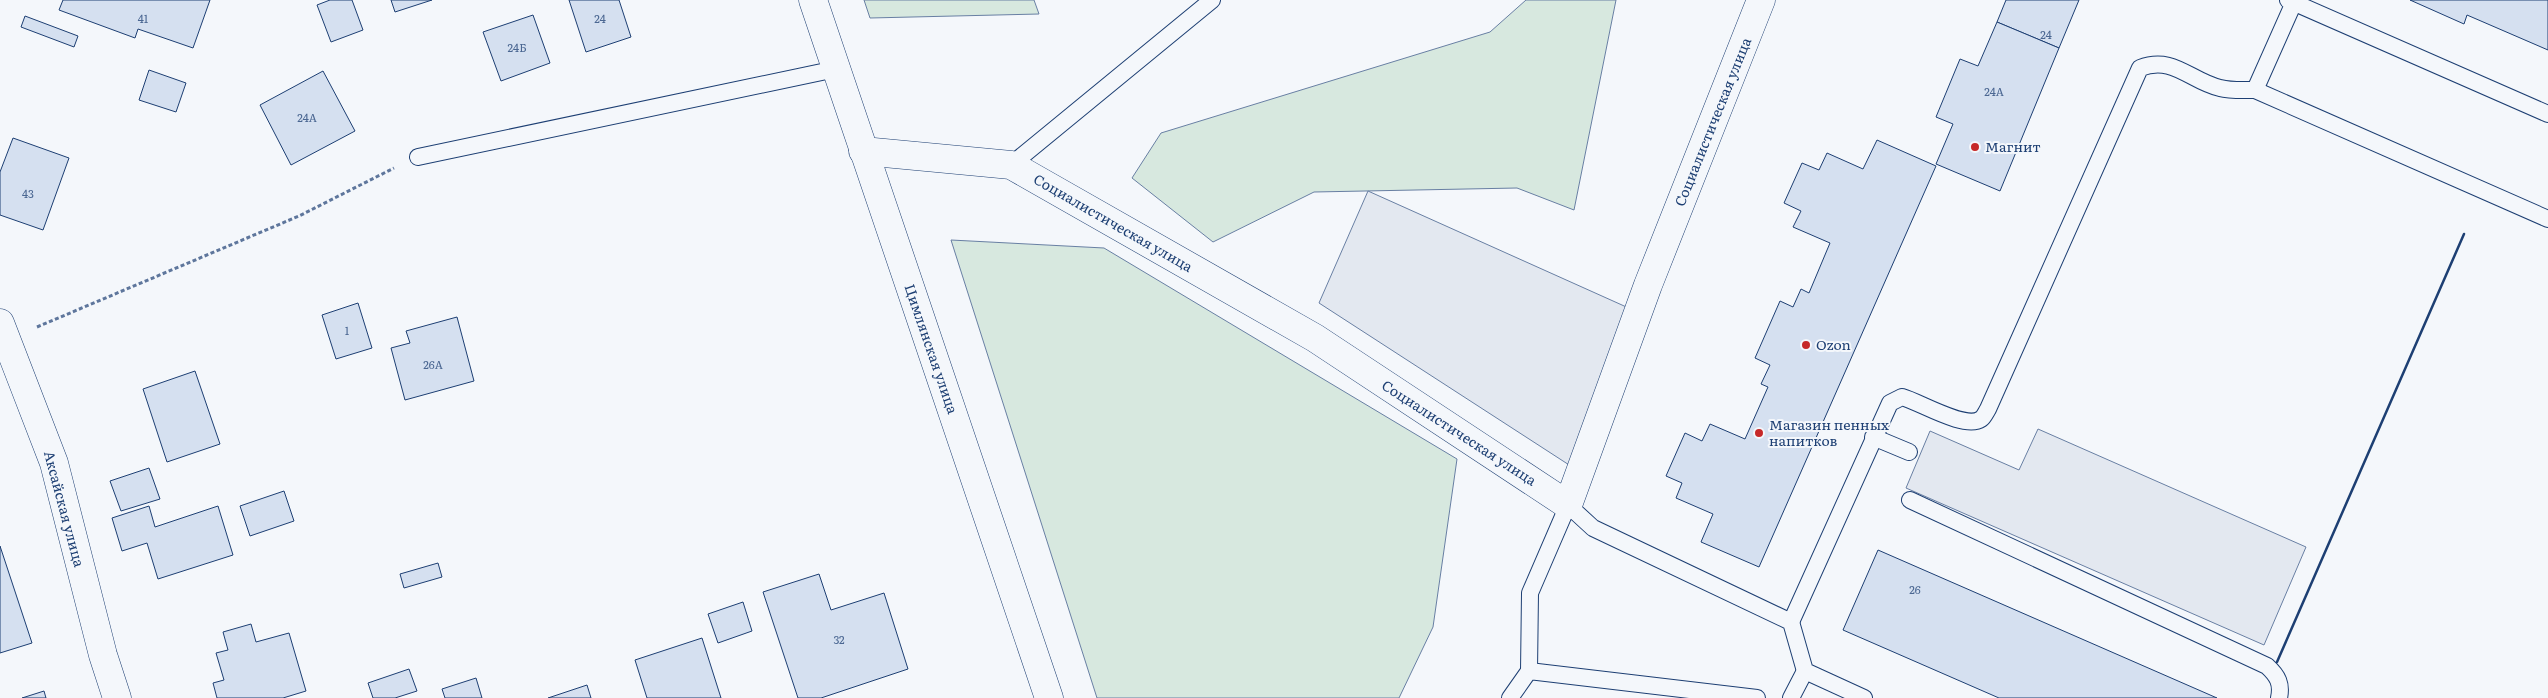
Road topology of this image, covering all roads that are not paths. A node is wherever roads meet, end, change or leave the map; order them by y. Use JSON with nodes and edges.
{"nodes":[{"id":1,"x":813,"y":0,"type":"edge"},
{"id":2,"x":1212,"y":0,"type":"edge"},
{"id":3,"x":1761,"y":0,"type":"edge"},
{"id":4,"x":2292,"y":1,"type":"edge"},
{"id":5,"x":836,"y":69,"type":"junction"},
{"id":6,"x":2255,"y":90,"type":"junction"},
{"id":7,"x":2548,"y":114,"type":"edge"},
{"id":8,"x":863,"y":150,"type":"junction"},
{"id":9,"x":418,"y":156,"type":"road end"},
{"id":10,"x":1011,"y":165,"type":"junction"},
{"id":11,"x":2548,"y":219,"type":"edge"},
{"id":12,"x":3,"y":331,"type":"edge"},
{"id":13,"x":1873,"y":436,"type":"junction"},
{"id":14,"x":1909,"y":452,"type":"dead end"},
{"id":15,"x":1910,"y":500,"type":"dead end"},
{"id":16,"x":1568,"y":505,"type":"junction"},
{"id":17,"x":1791,"y":622,"type":"junction"},
{"id":18,"x":1529,"y":671,"type":"junction"},
{"id":19,"x":1805,"y":671,"type":"junction"},
{"id":20,"x":118,"y":698,"type":"edge"},
{"id":21,"x":1049,"y":698,"type":"edge"},
{"id":22,"x":1510,"y":698,"type":"edge"},
{"id":23,"x":1757,"y":698,"type":"edge"},
{"id":24,"x":1791,"y":698,"type":"edge"},
{"id":25,"x":1864,"y":698,"type":"edge"},
{"id":26,"x":2279,"y":698,"type":"edge"}],
"edges":[{"from":1,"to":5,"type":"street","name":"Цимлянская улица"},
{"from":2,"to":10,"type":"lane"},
{"from":3,"to":16,"type":"street","name":"Социалистическая улица"},
{"from":4,"to":6,"type":"lane"},
{"from":4,"to":7,"type":"lane"},
{"from":5,"to":8,"type":"street","name":"Цимлянская улица"},
{"from":5,"to":9,"type":"lane"},
{"from":6,"to":11,"type":"lane"},
{"from":6,"to":13,"type":"lane"},
{"from":8,"to":10,"type":"street","name":"Социалистическая улица"},
{"from":8,"to":21,"type":"street","name":"Цимлянская улица"},
{"from":10,"to":16,"type":"street","name":"Социалистическая улица"},
{"from":12,"to":20,"type":"street","name":"Аксайская улица"},
{"from":13,"to":14,"type":"lane"},
{"from":13,"to":17,"type":"lane"},
{"from":15,"to":26,"type":"lane"},
{"from":16,"to":17,"type":"lane"},
{"from":16,"to":18,"type":"lane"},
{"from":17,"to":19,"type":"lane"},
{"from":18,"to":22,"type":"lane"},
{"from":18,"to":23,"type":"lane"},
{"from":19,"to":24,"type":"lane"},
{"from":19,"to":25,"type":"lane"}]}
